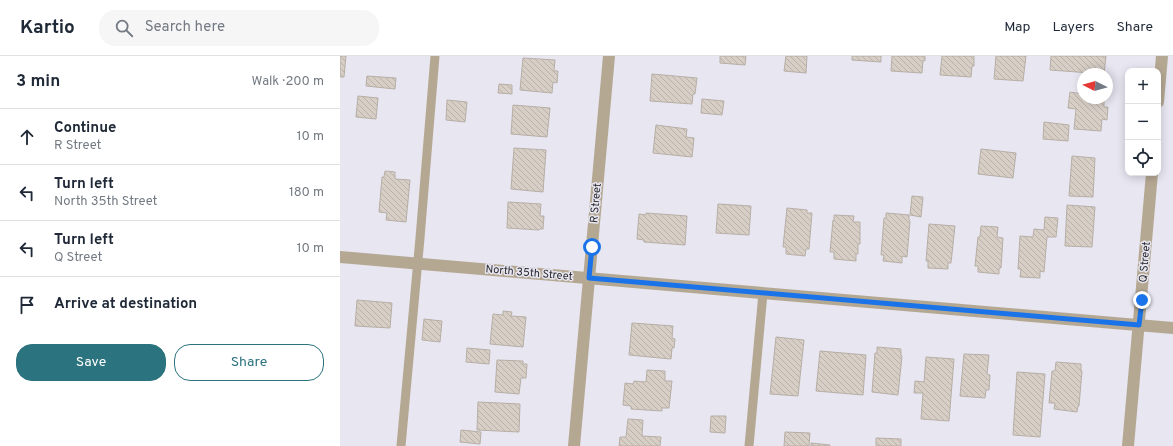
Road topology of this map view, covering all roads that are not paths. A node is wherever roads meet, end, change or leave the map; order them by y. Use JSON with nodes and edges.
{"nodes":[{"id":1,"x":435,"y":56,"type":"edge"},
{"id":2,"x":609,"y":56,"type":"edge"},
{"id":3,"x":1162,"y":56,"type":"edge"},
{"id":4,"x":1161,"y":68,"type":"edge"},
{"id":5,"x":1152,"y":176,"type":"edge"},
{"id":6,"x":340,"y":257,"type":"edge"},
{"id":7,"x":418,"y":264,"type":"junction"},
{"id":8,"x":589,"y":278,"type":"junction"},
{"id":9,"x":763,"y":293,"type":"junction"},
{"id":10,"x":1139,"y":325,"type":"junction"},
{"id":11,"x":1173,"y":328,"type":"edge"},
{"id":12,"x":401,"y":446,"type":"edge"},
{"id":13,"x":574,"y":446,"type":"edge"},
{"id":14,"x":749,"y":446,"type":"edge"},
{"id":15,"x":1128,"y":446,"type":"edge"}],
"edges":[{"from":1,"to":7,"type":"lane"},
{"from":2,"to":8,"type":"street","name":"R Street"},
{"from":3,"to":4,"type":"street"},
{"from":5,"to":10,"type":"street","name":"Q Street"},
{"from":6,"to":7,"type":"street","name":"North 35th Street"},
{"from":7,"to":8,"type":"street","name":"North 35th Street"},
{"from":7,"to":12,"type":"lane"},
{"from":8,"to":9,"type":"street","name":"North 35th Street"},
{"from":8,"to":13,"type":"street","name":"R Street"},
{"from":9,"to":10,"type":"street","name":"North 35th Street"},
{"from":9,"to":14,"type":"lane"},
{"from":10,"to":11,"type":"street","name":"North 35th Street"},
{"from":10,"to":15,"type":"street","name":"Q Street"}]}
